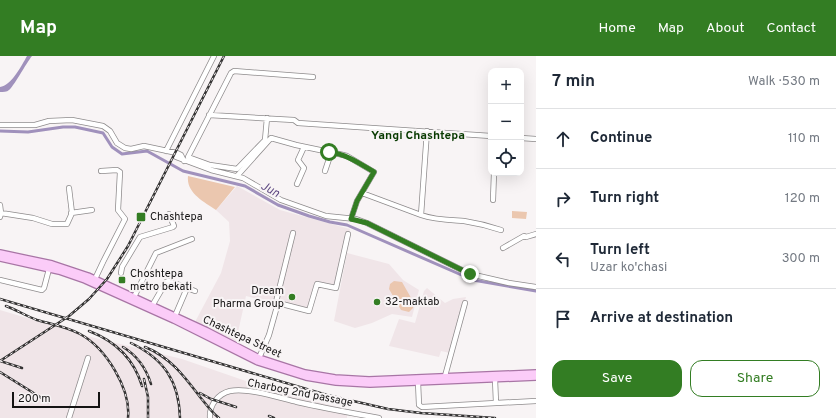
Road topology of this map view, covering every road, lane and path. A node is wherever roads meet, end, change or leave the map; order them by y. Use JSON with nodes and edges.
{"nodes":[{"id":1,"x":214,"y":56,"type":"edge"},
{"id":2,"x":313,"y":77,"type":"dead end"},
{"id":3,"x":209,"y":115,"type":"junction"},
{"id":4,"x":267,"y":118,"type":"junction"},
{"id":5,"x":0,"y":125,"type":"edge"},
{"id":6,"x":427,"y":131,"type":"junction"},
{"id":7,"x":488,"y":136,"type":"edge"},
{"id":8,"x":524,"y":138,"type":"edge"},
{"id":9,"x":536,"y":139,"type":"edge"},
{"id":10,"x":304,"y":147,"type":"junction"},
{"id":11,"x":166,"y":151,"type":"junction"},
{"id":12,"x":331,"y":153,"type":"junction"},
{"id":13,"x":176,"y":157,"type":"dead end"},
{"id":14,"x":185,"y":160,"type":"junction"},
{"id":15,"x":100,"y":171,"type":"dead end"},
{"id":16,"x":325,"y":171,"type":"dead end"},
{"id":17,"x":237,"y":176,"type":"junction"},
{"id":18,"x":494,"y":176,"type":"edge"},
{"id":19,"x":297,"y":184,"type":"dead end"},
{"id":20,"x":69,"y":188,"type":"dead end"},
{"id":21,"x":362,"y":192,"type":"junction"},
{"id":22,"x":493,"y":200,"type":"dead end"},
{"id":23,"x":0,"y":205,"type":"edge"},
{"id":24,"x":92,"y":210,"type":"dead end"},
{"id":25,"x":71,"y":213,"type":"junction"},
{"id":26,"x":169,"y":214,"type":"dead end"},
{"id":27,"x":1,"y":215,"type":"edge"},
{"id":28,"x":421,"y":215,"type":"junction"},
{"id":29,"x":351,"y":219,"type":"junction"},
{"id":30,"x":501,"y":230,"type":"dead end"},
{"id":31,"x":293,"y":234,"type":"dead end"},
{"id":32,"x":348,"y":234,"type":"dead end"},
{"id":33,"x":536,"y":234,"type":"edge"},
{"id":34,"x":192,"y":239,"type":"dead end"},
{"id":35,"x":503,"y":248,"type":"dead end"},
{"id":36,"x":0,"y":253,"type":"edge"},
{"id":37,"x":0,"y":258,"type":"edge"},
{"id":38,"x":49,"y":268,"type":"junction"},
{"id":39,"x":121,"y":272,"type":"dead end"},
{"id":40,"x":0,"y":280,"type":"edge"},
{"id":41,"x":95,"y":280,"type":"junction"},
{"id":42,"x":536,"y":287,"type":"edge"},
{"id":43,"x":187,"y":288,"type":"junction"},
{"id":44,"x":195,"y":292,"type":"dead end"},
{"id":45,"x":134,"y":297,"type":"junction"},
{"id":46,"x":278,"y":303,"type":"junction"},
{"id":47,"x":465,"y":303,"type":"dead end"},
{"id":48,"x":152,"y":306,"type":"junction"},
{"id":49,"x":175,"y":316,"type":"junction"},
{"id":50,"x":88,"y":358,"type":"dead end"},
{"id":51,"x":259,"y":358,"type":"junction"},
{"id":52,"x":536,"y":373,"type":"edge"},
{"id":53,"x":526,"y":375,"type":"junction"},
{"id":54,"x":445,"y":376,"type":"junction"},
{"id":55,"x":536,"y":377,"type":"edge"},
{"id":56,"x":495,"y":379,"type":"junction"},
{"id":57,"x":349,"y":381,"type":"junction"},
{"id":58,"x":418,"y":382,"type":"junction"},
{"id":59,"x":536,"y":401,"type":"edge"},
{"id":60,"x":496,"y":403,"type":"junction"},
{"id":61,"x":69,"y":418,"type":"edge"},
{"id":62,"x":210,"y":418,"type":"edge"},
{"id":63,"x":379,"y":418,"type":"edge"}],
"edges":[{"from":1,"to":11,"type":"street"},
{"from":2,"to":3,"type":"street"},
{"from":3,"to":4,"type":"street"},
{"from":3,"to":14,"type":"street"},
{"from":4,"to":6,"type":"street"},
{"from":4,"to":14,"type":"street"},
{"from":5,"to":11,"type":"street"},
{"from":6,"to":7,"type":"street"},
{"from":6,"to":28,"type":"street"},
{"from":8,"to":9,"type":"street"},
{"from":10,"to":12,"type":"street"},
{"from":10,"to":17,"type":"street"},
{"from":10,"to":19,"type":"street"},
{"from":11,"to":14,"type":"street"},
{"from":12,"to":16,"type":"street"},
{"from":12,"to":21,"type":"street"},
{"from":13,"to":14,"type":"street"},
{"from":14,"to":17,"type":"street"},
{"from":15,"to":41,"type":"street"},
{"from":17,"to":29,"type":"street"},
{"from":18,"to":22,"type":"street"},
{"from":20,"to":25,"type":"street"},
{"from":21,"to":28,"type":"street"},
{"from":21,"to":29,"type":"street"},
{"from":23,"to":27,"type":"street"},
{"from":24,"to":25,"type":"street"},
{"from":25,"to":27,"type":"street"},
{"from":26,"to":39,"type":"street"},
{"from":28,"to":30,"type":"street"},
{"from":29,"to":42,"type":"street"},
{"from":31,"to":46,"type":"street"},
{"from":32,"to":46,"type":"street"},
{"from":33,"to":35,"type":"street"},
{"from":34,"to":45,"type":"street"},
{"from":36,"to":41,"type":"main road","name":"Chashtepa Street"},
{"from":37,"to":38,"type":"main road","name":"Chashtepa Street"},
{"from":38,"to":40,"type":"street"},
{"from":38,"to":57,"type":"main road","name":"Chashtepa Street"},
{"from":41,"to":45,"type":"main road","name":"Chashtepa Street"},
{"from":43,"to":44,"type":"street"},
{"from":43,"to":48,"type":"street"},
{"from":43,"to":49,"type":"street"},
{"from":45,"to":48,"type":"main road","name":"Chashtepa Street"},
{"from":46,"to":51,"type":"street"},
{"from":47,"to":54,"type":"street"},
{"from":48,"to":49,"type":"main road","name":"Chashtepa Street"},
{"from":49,"to":51,"type":"main road","name":"Chashtepa Street"},
{"from":50,"to":61,"type":"street"},
{"from":51,"to":57,"type":"main road","name":"Chashtepa Street"},
{"from":52,"to":53,"type":"main road","name":"Chashtepa Street"},
{"from":53,"to":54,"type":"main road","name":"Chashtepa Street"},
{"from":53,"to":55,"type":"main road","name":"Chashtepa Street"},
{"from":53,"to":56,"type":"main road","name":"Chashtepa Street"},
{"from":54,"to":57,"type":"main road","name":"Chashtepa Street"},
{"from":56,"to":58,"type":"main road","name":"Chashtepa Street"},
{"from":56,"to":60,"type":"street"},
{"from":57,"to":58,"type":"main road","name":"Chashtepa Street"},
{"from":58,"to":60,"type":"street"},
{"from":59,"to":60,"type":"street"},
{"from":62,"to":63,"type":"street","name":"Charbog 2nd passage"}]}
